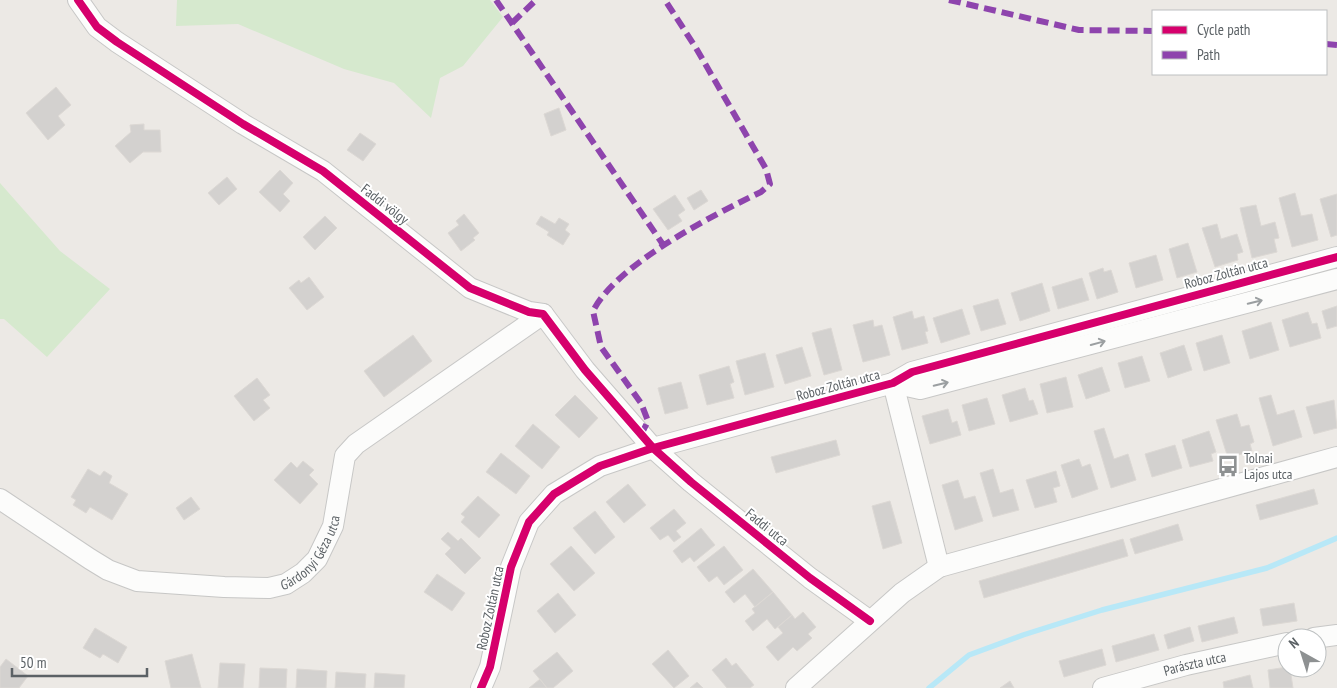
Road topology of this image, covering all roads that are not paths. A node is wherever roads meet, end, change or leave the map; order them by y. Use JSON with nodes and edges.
{"nodes":[{"id":1,"x":78,"y":0,"type":"edge"},
{"id":2,"x":1337,"y":257,"type":"edge"},
{"id":3,"x":1337,"y":279,"type":"edge"},
{"id":4,"x":544,"y":314,"type":"junction"},
{"id":5,"x":893,"y":383,"type":"junction"},
{"id":6,"x":653,"y":448,"type":"junction"},
{"id":7,"x":1337,"y":457,"type":"edge"},
{"id":8,"x":0,"y":499,"type":"edge"},
{"id":9,"x":939,"y":567,"type":"junction"},
{"id":10,"x":870,"y":621,"type":"junction"},
{"id":11,"x":1277,"y":645,"type":"edge"},
{"id":12,"x":481,"y":688,"type":"edge"},
{"id":13,"x":796,"y":688,"type":"edge"},
{"id":14,"x":1102,"y":688,"type":"edge"}],
"edges":[{"from":1,"to":4,"type":"street","name":"Faddi völgy"},
{"from":2,"to":5,"type":"street","name":"Roboz Zoltán utca"},
{"from":5,"to":3,"type":"street","name":"Roboz Zoltán utca","one_way":true},
{"from":4,"to":6,"type":"street"},
{"from":4,"to":8,"type":"street","name":"Gárdonyi Géza utca"},
{"from":5,"to":6,"type":"street","name":"Roboz Zoltán utca"},
{"from":5,"to":9,"type":"street"},
{"from":6,"to":10,"type":"street","name":"Faddi utca"},
{"from":6,"to":12,"type":"street","name":"Roboz Zoltán utca"},
{"from":7,"to":9,"type":"street"},
{"from":9,"to":10,"type":"street"},
{"from":10,"to":13,"type":"street"},
{"from":11,"to":14,"type":"street","name":"Parászta utca"}]}
